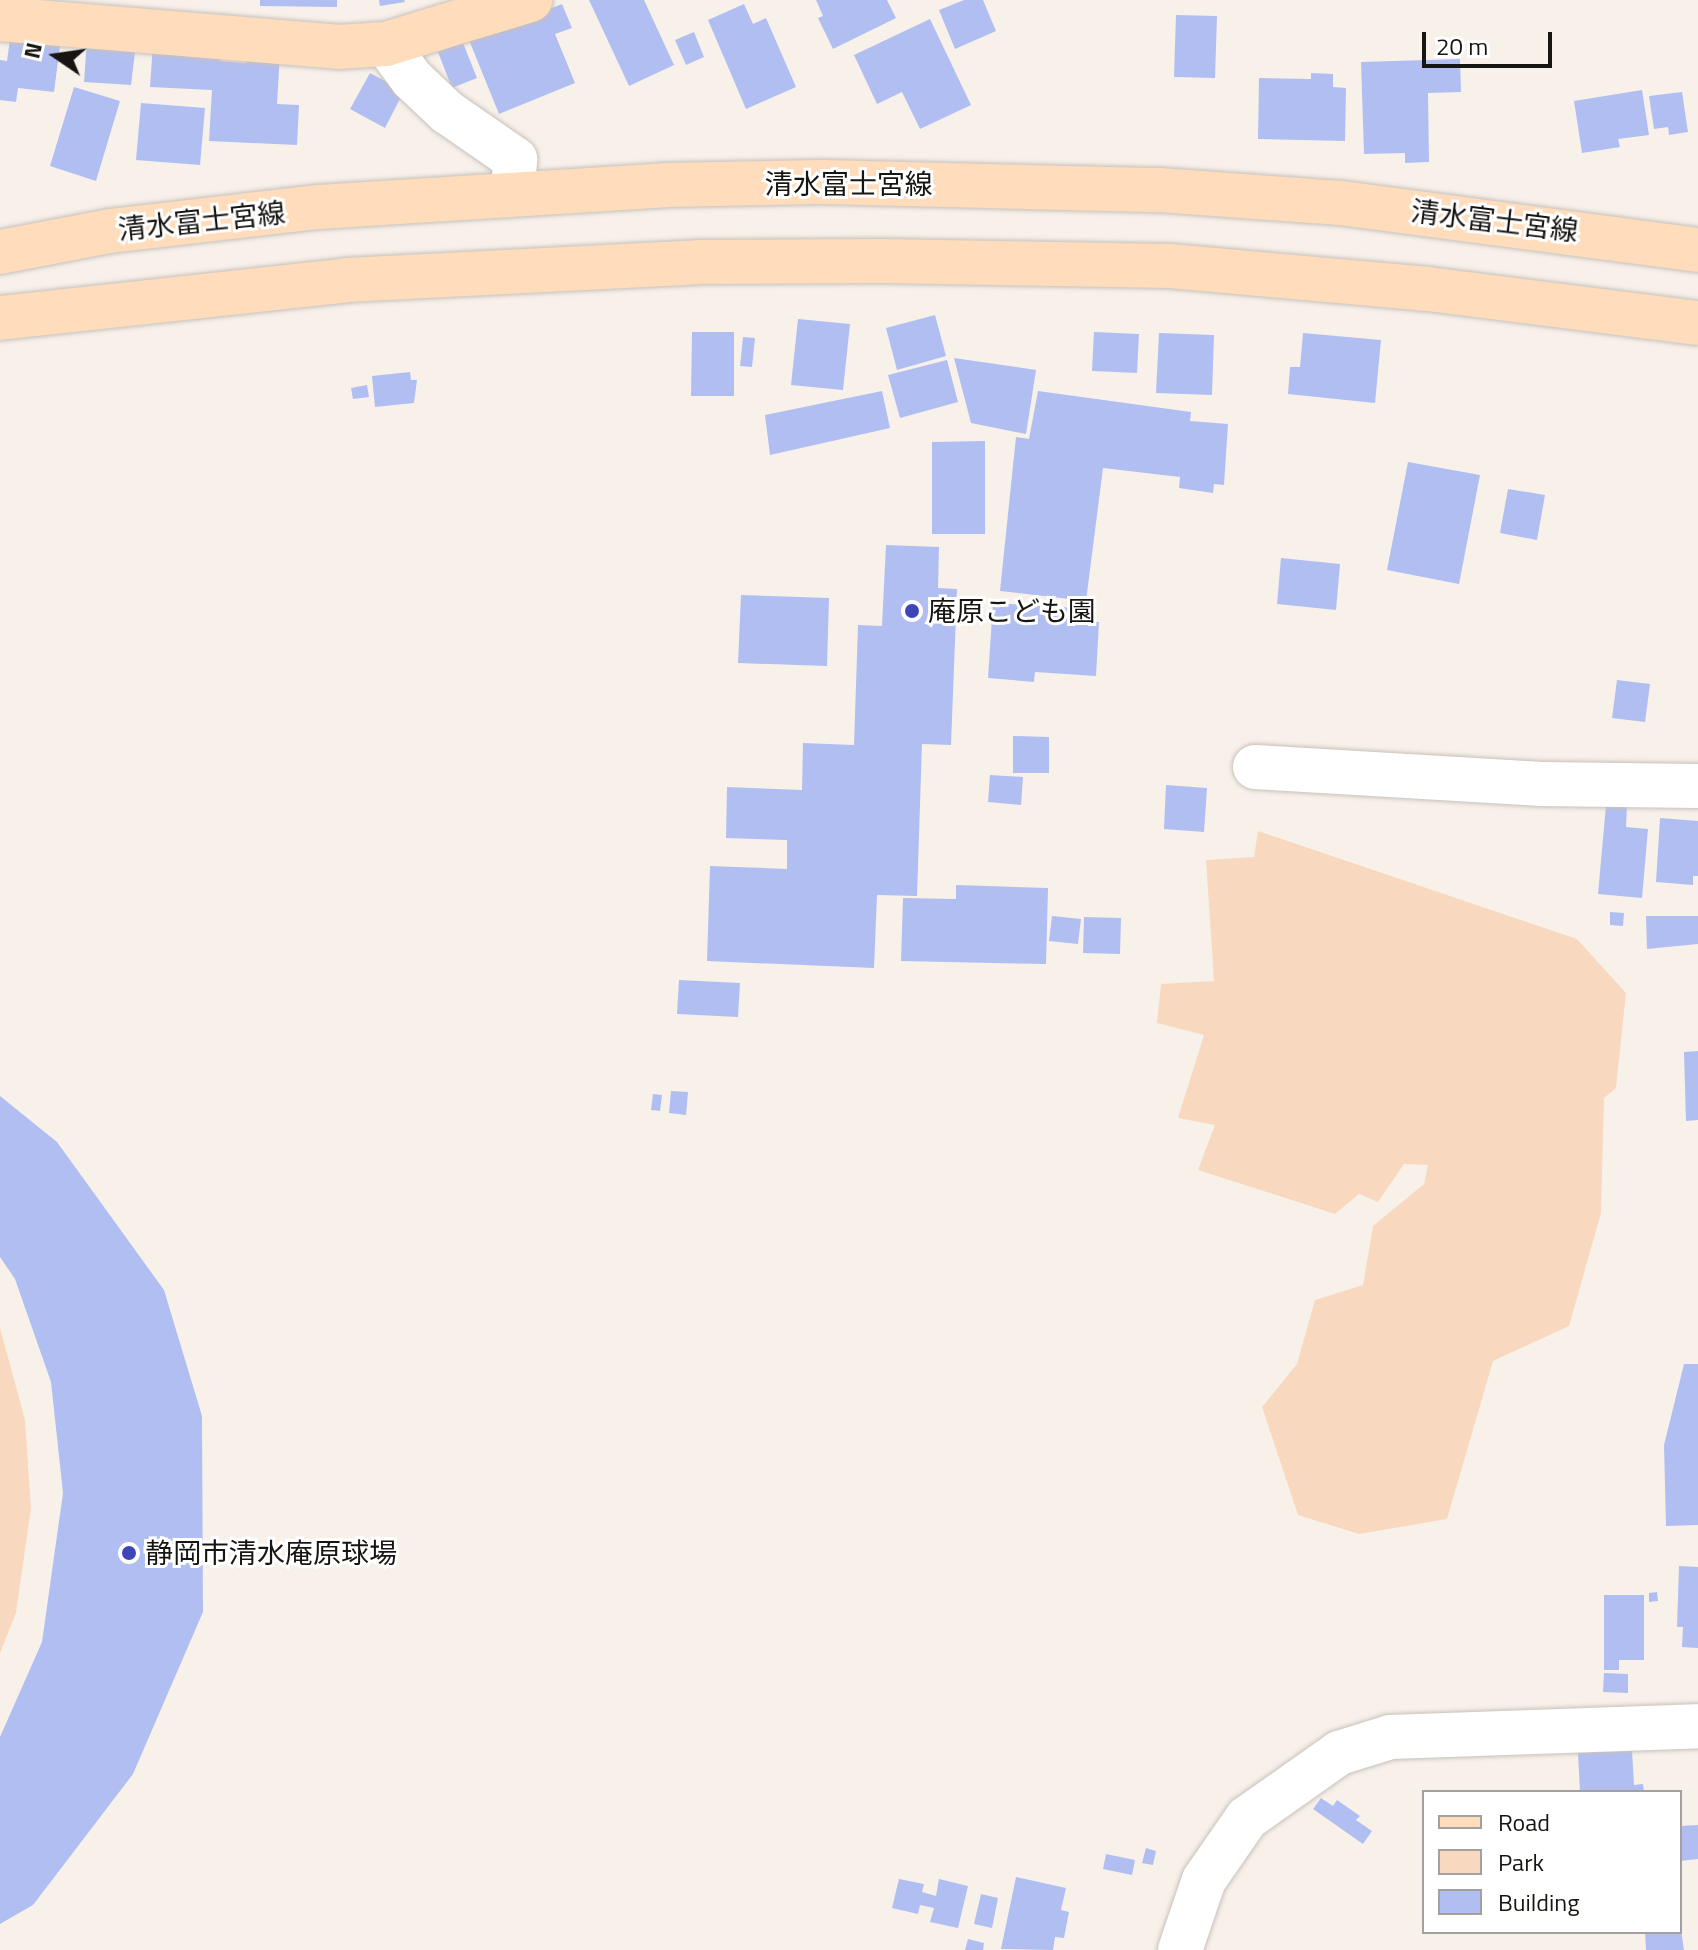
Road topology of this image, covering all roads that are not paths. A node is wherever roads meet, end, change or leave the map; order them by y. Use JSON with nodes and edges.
{"nodes":[{"id":1,"x":530,"y":0,"type":"edge"},
{"id":2,"x":0,"y":19,"type":"edge"},
{"id":3,"x":386,"y":44,"type":"junction"},
{"id":4,"x":513,"y":193,"type":"junction"},
{"id":5,"x":1698,"y":250,"type":"edge"},
{"id":6,"x":0,"y":252,"type":"edge"},
{"id":7,"x":0,"y":318,"type":"edge"},
{"id":8,"x":1698,"y":323,"type":"edge"},
{"id":9,"x":1255,"y":767,"type":"dead end"},
{"id":10,"x":1698,"y":786,"type":"edge"},
{"id":11,"x":1698,"y":1726,"type":"edge"},
{"id":12,"x":1180,"y":1950,"type":"edge"}],
"edges":[{"from":1,"to":3,"type":"main road"},
{"from":2,"to":3,"type":"main road"},
{"from":3,"to":4,"type":"street"},
{"from":4,"to":5,"type":"main road","name":"清水富士宮線"},
{"from":4,"to":6,"type":"main road","name":"清水富士宮線"},
{"from":7,"to":8,"type":"main road"},
{"from":9,"to":10,"type":"street"},
{"from":11,"to":12,"type":"street"}]}
